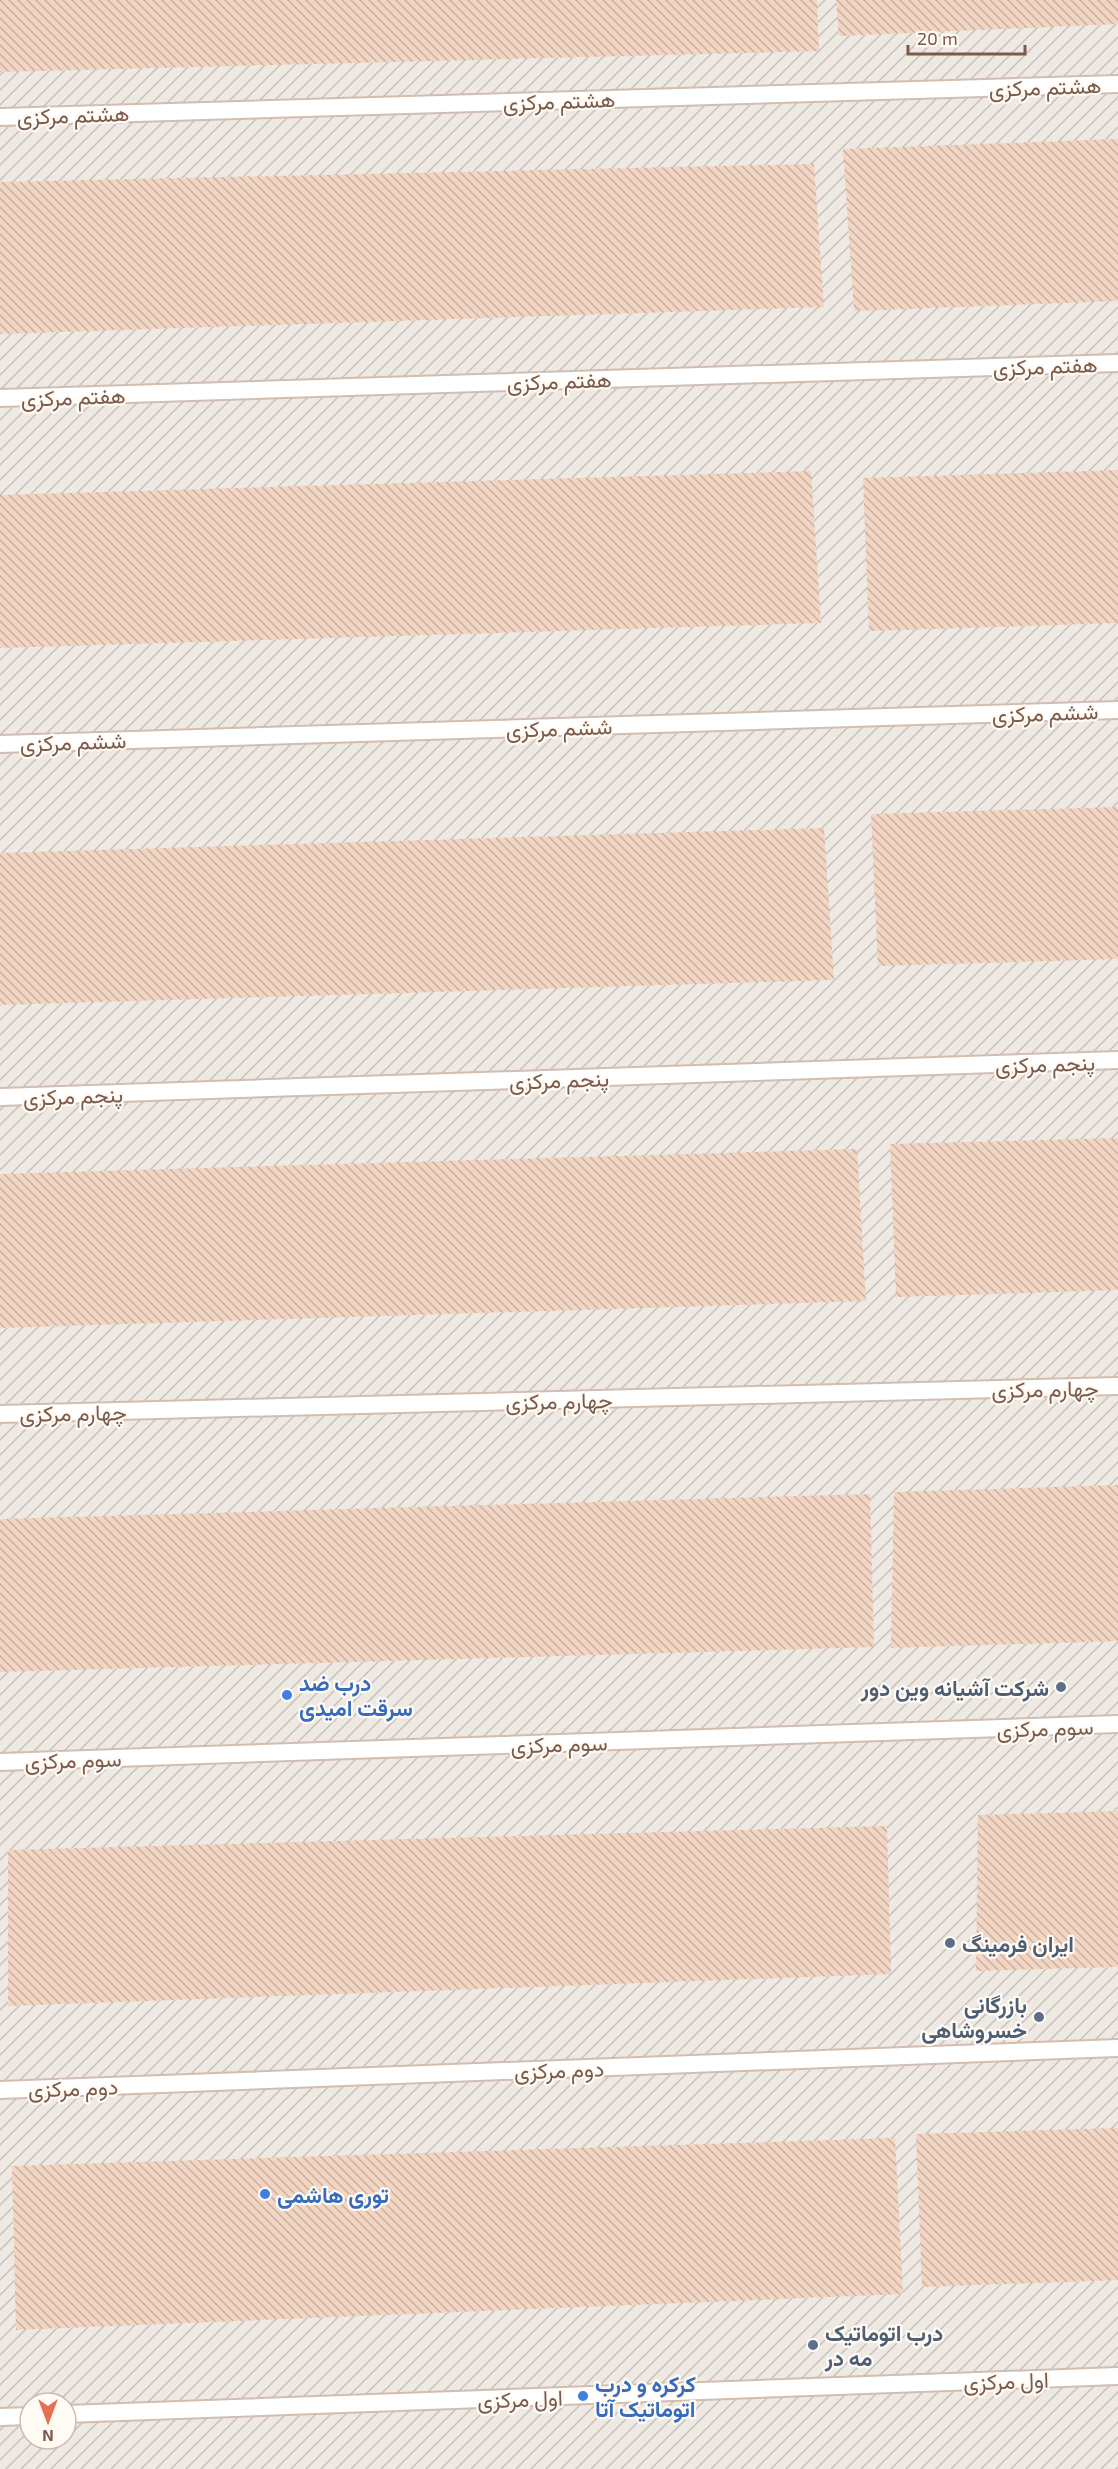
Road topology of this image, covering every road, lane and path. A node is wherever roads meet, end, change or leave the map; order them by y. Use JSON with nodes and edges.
{"nodes":[{"id":1,"x":1118,"y":84,"type":"edge"},
{"id":2,"x":0,"y":117,"type":"edge"},
{"id":3,"x":1118,"y":363,"type":"edge"},
{"id":4,"x":0,"y":398,"type":"edge"},
{"id":5,"x":1118,"y":710,"type":"edge"},
{"id":6,"x":0,"y":744,"type":"edge"},
{"id":7,"x":1118,"y":1060,"type":"edge"},
{"id":8,"x":0,"y":1098,"type":"edge"},
{"id":9,"x":1118,"y":1386,"type":"edge"},
{"id":10,"x":0,"y":1414,"type":"edge"},
{"id":11,"x":1118,"y":1724,"type":"edge"},
{"id":12,"x":0,"y":1762,"type":"edge"},
{"id":13,"x":1118,"y":2048,"type":"edge"},
{"id":14,"x":0,"y":2090,"type":"edge"},
{"id":15,"x":1118,"y":2376,"type":"edge"},
{"id":16,"x":78,"y":2415,"type":"edge"},
{"id":17,"x":18,"y":2416,"type":"edge"},
{"id":18,"x":0,"y":2417,"type":"edge"}],
"edges":[{"from":1,"to":2,"type":"lane","name":"هشتم مرکزی"},
{"from":3,"to":4,"type":"lane","name":"هفتم مرکزی"},
{"from":5,"to":6,"type":"lane","name":"ششم مرکزی"},
{"from":7,"to":8,"type":"lane","name":"پنجم مرکزی"},
{"from":9,"to":10,"type":"lane","name":"چهارم مرکزی"},
{"from":11,"to":12,"type":"lane","name":"سوم مرکزی"},
{"from":13,"to":14,"type":"lane","name":"دوم مرکزی"},
{"from":15,"to":16,"type":"lane","name":"اول مرکزی"},
{"from":17,"to":18,"type":"lane"}]}
